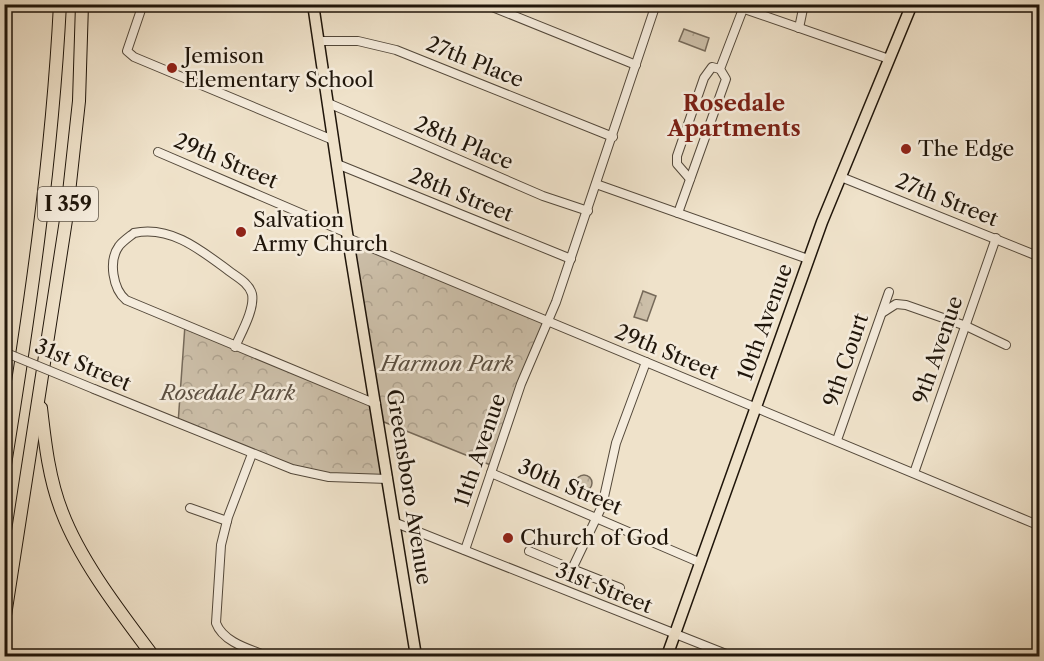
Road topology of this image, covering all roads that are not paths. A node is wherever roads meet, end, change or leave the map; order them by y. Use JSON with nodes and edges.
{"nodes":[{"id":1,"x":60,"y":4,"type":"edge"},
{"id":2,"x":82,"y":4,"type":"edge"},
{"id":3,"x":143,"y":4,"type":"edge"},
{"id":4,"x":313,"y":4,"type":"edge"},
{"id":5,"x":485,"y":4,"type":"edge"},
{"id":6,"x":656,"y":4,"type":"edge"},
{"id":7,"x":804,"y":4,"type":"edge"},
{"id":8,"x":912,"y":4,"type":"edge"},
{"id":9,"x":730,"y":5,"type":"edge"},
{"id":10,"x":743,"y":9,"type":"junction"},
{"id":11,"x":799,"y":28,"type":"junction"},
{"id":12,"x":318,"y":41,"type":"junction"},
{"id":13,"x":889,"y":59,"type":"junction"},
{"id":14,"x":636,"y":65,"type":"junction"},
{"id":15,"x":720,"y":69,"type":"junction"},
{"id":16,"x":328,"y":103,"type":"junction"},
{"id":17,"x":613,"y":137,"type":"junction"},
{"id":18,"x":333,"y":140,"type":"junction"},
{"id":19,"x":158,"y":152,"type":"dead end"},
{"id":20,"x":337,"y":164,"type":"junction"},
{"id":21,"x":841,"y":177,"type":"junction"},
{"id":22,"x":690,"y":179,"type":"junction"},
{"id":23,"x":596,"y":184,"type":"junction"},
{"id":24,"x":588,"y":211,"type":"junction"},
{"id":25,"x":678,"y":213,"type":"junction"},
{"id":26,"x":347,"y":235,"type":"junction"},
{"id":27,"x":996,"y":238,"type":"junction"},
{"id":28,"x":1040,"y":256,"type":"edge"},
{"id":29,"x":571,"y":259,"type":"junction"},
{"id":30,"x":808,"y":259,"type":"junction"},
{"id":31,"x":889,"y":292,"type":"dead end"},
{"id":32,"x":880,"y":315,"type":"junction"},
{"id":33,"x":548,"y":321,"type":"junction"},
{"id":34,"x":966,"y":326,"type":"junction"},
{"id":35,"x":1006,"y":345,"type":"dead end"},
{"id":36,"x":235,"y":347,"type":"junction"},
{"id":37,"x":4,"y":352,"type":"edge"},
{"id":38,"x":646,"y":362,"type":"junction"},
{"id":39,"x":17,"y":388,"type":"junction"},
{"id":40,"x":40,"y":395,"type":"junction"},
{"id":41,"x":376,"y":404,"type":"junction"},
{"id":42,"x":756,"y":408,"type":"junction"},
{"id":43,"x":4,"y":420,"type":"edge"},
{"id":44,"x":837,"y":440,"type":"junction"},
{"id":45,"x":252,"y":454,"type":"junction"},
{"id":46,"x":4,"y":471,"type":"edge"},
{"id":47,"x":491,"y":473,"type":"junction"},
{"id":48,"x":914,"y":473,"type":"junction"},
{"id":49,"x":388,"y":479,"type":"junction"},
{"id":50,"x":190,"y":508,"type":"dead end"},
{"id":51,"x":597,"y":518,"type":"junction"},
{"id":52,"x":227,"y":521,"type":"junction"},
{"id":53,"x":396,"y":523,"type":"junction"},
{"id":54,"x":1040,"y":526,"type":"edge"},
{"id":55,"x":465,"y":550,"type":"junction"},
{"id":56,"x":529,"y":551,"type":"dead end"},
{"id":57,"x":701,"y":563,"type":"junction"},
{"id":58,"x":573,"y":569,"type":"junction"},
{"id":59,"x":620,"y":588,"type":"dead end"},
{"id":60,"x":4,"y":622,"type":"edge"},
{"id":61,"x":675,"y":636,"type":"junction"},
{"id":62,"x":153,"y":657,"type":"edge"},
{"id":63,"x":267,"y":657,"type":"edge"},
{"id":64,"x":416,"y":657,"type":"edge"},
{"id":65,"x":668,"y":657,"type":"edge"},
{"id":66,"x":731,"y":657,"type":"edge"}],
"edges":[{"from":1,"to":39,"type":"highway","number":"I 359"},
{"from":2,"to":40,"type":"highway","number":"I 359"},
{"from":3,"to":18,"type":"street"},
{"from":4,"to":12,"type":"main road","name":"Greensboro Avenue"},
{"from":5,"to":14,"type":"street"},
{"from":6,"to":14,"type":"street"},
{"from":7,"to":11,"type":"street"},
{"from":8,"to":13,"type":"main road","name":"10th Avenue"},
{"from":9,"to":10,"type":"street"},
{"from":10,"to":11,"type":"street"},
{"from":10,"to":15,"type":"street"},
{"from":11,"to":13,"type":"street"},
{"from":12,"to":16,"type":"main road","name":"Greensboro Avenue"},
{"from":12,"to":17,"type":"street","name":"27th Place"},
{"from":13,"to":21,"type":"main road","name":"10th Avenue"},
{"from":14,"to":17,"type":"street"},
{"from":15,"to":22,"type":"street"},
{"from":15,"to":22,"type":"street"},
{"from":16,"to":18,"type":"main road","name":"Greensboro Avenue"},
{"from":16,"to":24,"type":"street","name":"28th Place"},
{"from":17,"to":23,"type":"street"},
{"from":18,"to":20,"type":"main road","name":"Greensboro Avenue"},
{"from":19,"to":26,"type":"street","name":"29th Street"},
{"from":20,"to":26,"type":"main road","name":"Greensboro Avenue"},
{"from":20,"to":29,"type":"street","name":"28th Street"},
{"from":21,"to":27,"type":"street","name":"27th Street"},
{"from":21,"to":30,"type":"main road","name":"10th Avenue"},
{"from":22,"to":25,"type":"street"},
{"from":23,"to":24,"type":"street"},
{"from":23,"to":25,"type":"street"},
{"from":24,"to":29,"type":"street","name":"11th Avenue"},
{"from":25,"to":30,"type":"street"},
{"from":26,"to":33,"type":"street","name":"29th Street"},
{"from":26,"to":41,"type":"main road","name":"Greensboro Avenue"},
{"from":27,"to":28,"type":"street","name":"27th Street"},
{"from":27,"to":34,"type":"street","name":"9th Avenue"},
{"from":29,"to":33,"type":"street","name":"11th Avenue"},
{"from":30,"to":42,"type":"main road","name":"10th Avenue"},
{"from":31,"to":32,"type":"street","name":"9th Court"},
{"from":32,"to":34,"type":"street"},
{"from":32,"to":44,"type":"street","name":"9th Court"},
{"from":33,"to":38,"type":"street","name":"29th Street"},
{"from":33,"to":47,"type":"street","name":"11th Avenue"},
{"from":34,"to":35,"type":"street"},
{"from":34,"to":48,"type":"street","name":"9th Avenue"},
{"from":36,"to":36,"type":"street"},
{"from":36,"to":41,"type":"street"},
{"from":37,"to":45,"type":"street","name":"31st Street","bridge":true},
{"from":38,"to":42,"type":"street","name":"29th Street"},
{"from":38,"to":51,"type":"street"},
{"from":39,"to":43,"type":"highway"},
{"from":39,"to":46,"type":"highway","number":"I 359"},
{"from":40,"to":60,"type":"highway","number":"I 359"},
{"from":40,"to":62,"type":"highway"},
{"from":41,"to":49,"type":"main road","name":"Greensboro Avenue"},
{"from":42,"to":44,"type":"street","name":"29th Street"},
{"from":42,"to":57,"type":"main road","name":"10th Avenue"},
{"from":44,"to":48,"type":"street","name":"29th Street"},
{"from":45,"to":49,"type":"street","name":"31st Street"},
{"from":45,"to":52,"type":"street"},
{"from":47,"to":51,"type":"street","name":"30th Street"},
{"from":47,"to":55,"type":"street","name":"11th Avenue"},
{"from":48,"to":54,"type":"street","name":"29th Street"},
{"from":49,"to":53,"type":"main road","name":"Greensboro Avenue"},
{"from":50,"to":52,"type":"street"},
{"from":51,"to":57,"type":"street","name":"30th Street"},
{"from":51,"to":58,"type":"street"},
{"from":52,"to":63,"type":"street"},
{"from":53,"to":55,"type":"street","name":"31st Street"},
{"from":53,"to":64,"type":"main road","name":"Greensboro Avenue"},
{"from":55,"to":61,"type":"street","name":"31st Street"},
{"from":56,"to":58,"type":"street"},
{"from":57,"to":61,"type":"main road","name":"10th Avenue"},
{"from":58,"to":59,"type":"street"},
{"from":61,"to":65,"type":"main road","name":"10th Avenue"},
{"from":61,"to":66,"type":"street","name":"31st Street"}]}
